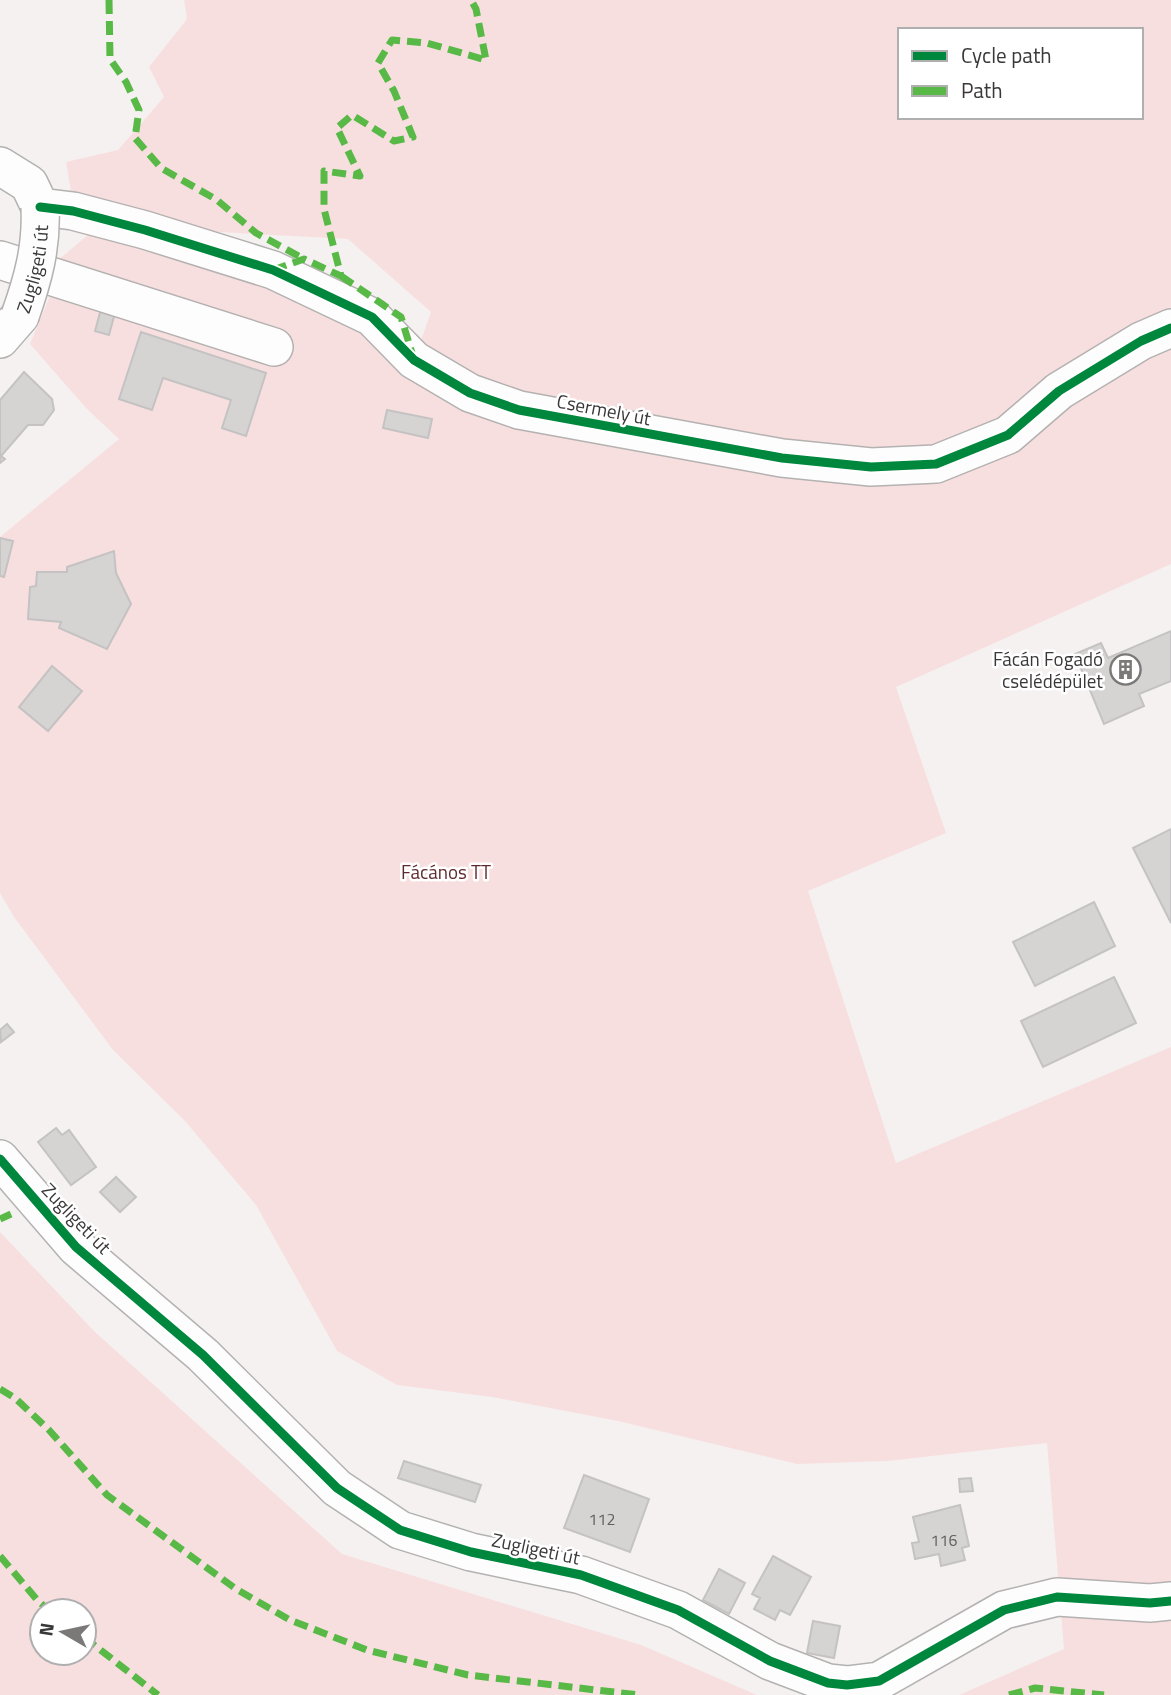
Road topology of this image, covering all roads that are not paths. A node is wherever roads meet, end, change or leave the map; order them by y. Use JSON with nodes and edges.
{"nodes":[{"id":1,"x":0,"y":166,"type":"edge"},
{"id":2,"x":40,"y":207,"type":"junction"},
{"id":3,"x":0,"y":260,"type":"edge"},
{"id":4,"x":10,"y":328,"type":"edge"},
{"id":5,"x":1171,"y":328,"type":"edge"},
{"id":6,"x":274,"y":347,"type":"dead end"},
{"id":7,"x":0,"y":1158,"type":"edge"},
{"id":8,"x":1171,"y":1601,"type":"edge"}],
"edges":[{"from":1,"to":2,"type":"street","name":"Zugligeti út"},
{"from":2,"to":4,"type":"street","name":"Zugligeti út","bridge":true},
{"from":2,"to":5,"type":"street","name":"Csermely út"},
{"from":3,"to":6,"type":"street"},
{"from":7,"to":8,"type":"street","name":"Zugligeti út"}]}
